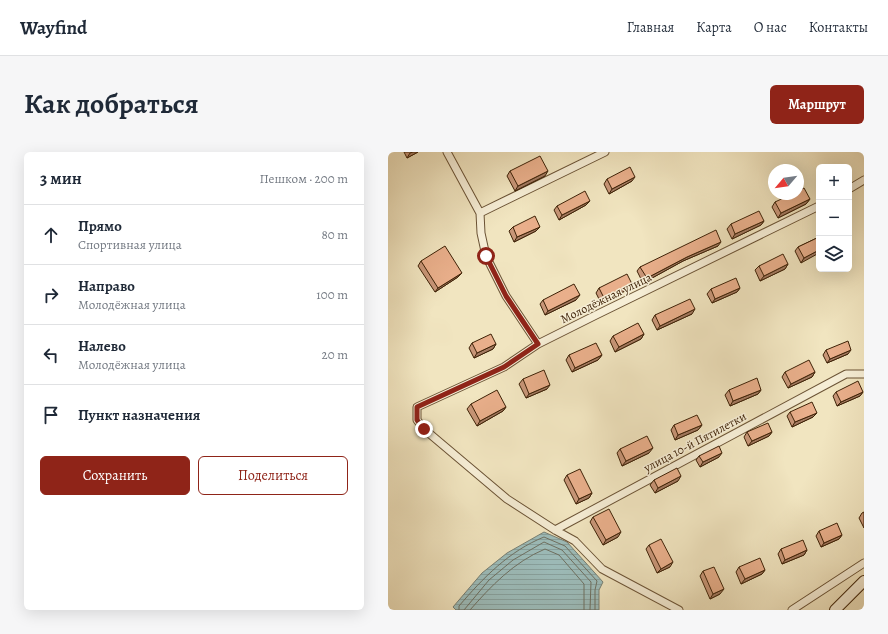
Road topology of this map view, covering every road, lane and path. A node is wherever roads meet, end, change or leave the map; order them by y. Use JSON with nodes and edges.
{"nodes":[{"id":1,"x":446,"y":152,"type":"edge"},
{"id":2,"x":605,"y":152,"type":"edge"},
{"id":3,"x":864,"y":180,"type":"edge"},
{"id":4,"x":852,"y":187,"type":"edge"},
{"id":5,"x":816,"y":207,"type":"edge"},
{"id":6,"x":480,"y":213,"type":"junction"},
{"id":7,"x":538,"y":344,"type":"junction"},
{"id":8,"x":864,"y":374,"type":"edge"},
{"id":9,"x":555,"y":530,"type":"junction"},
{"id":10,"x":864,"y":563,"type":"edge"},
{"id":11,"x":864,"y":581,"type":"edge"},
{"id":12,"x":679,"y":610,"type":"edge"},
{"id":13,"x":792,"y":610,"type":"edge"},
{"id":14,"x":835,"y":610,"type":"edge"}],
"edges":[{"from":1,"to":6,"type":"street"},
{"from":2,"to":6,"type":"street"},
{"from":3,"to":4,"type":"street"},
{"from":5,"to":7,"type":"street","name":"Молодёжная улица"},
{"from":6,"to":7,"type":"street"},
{"from":7,"to":9,"type":"street","name":"Молодёжная улица"},
{"from":8,"to":9,"type":"street","name":"улица 10-й Пятилетки"},
{"from":9,"to":12,"type":"street"},
{"from":10,"to":13,"type":"street"},
{"from":11,"to":14,"type":"street"}]}
